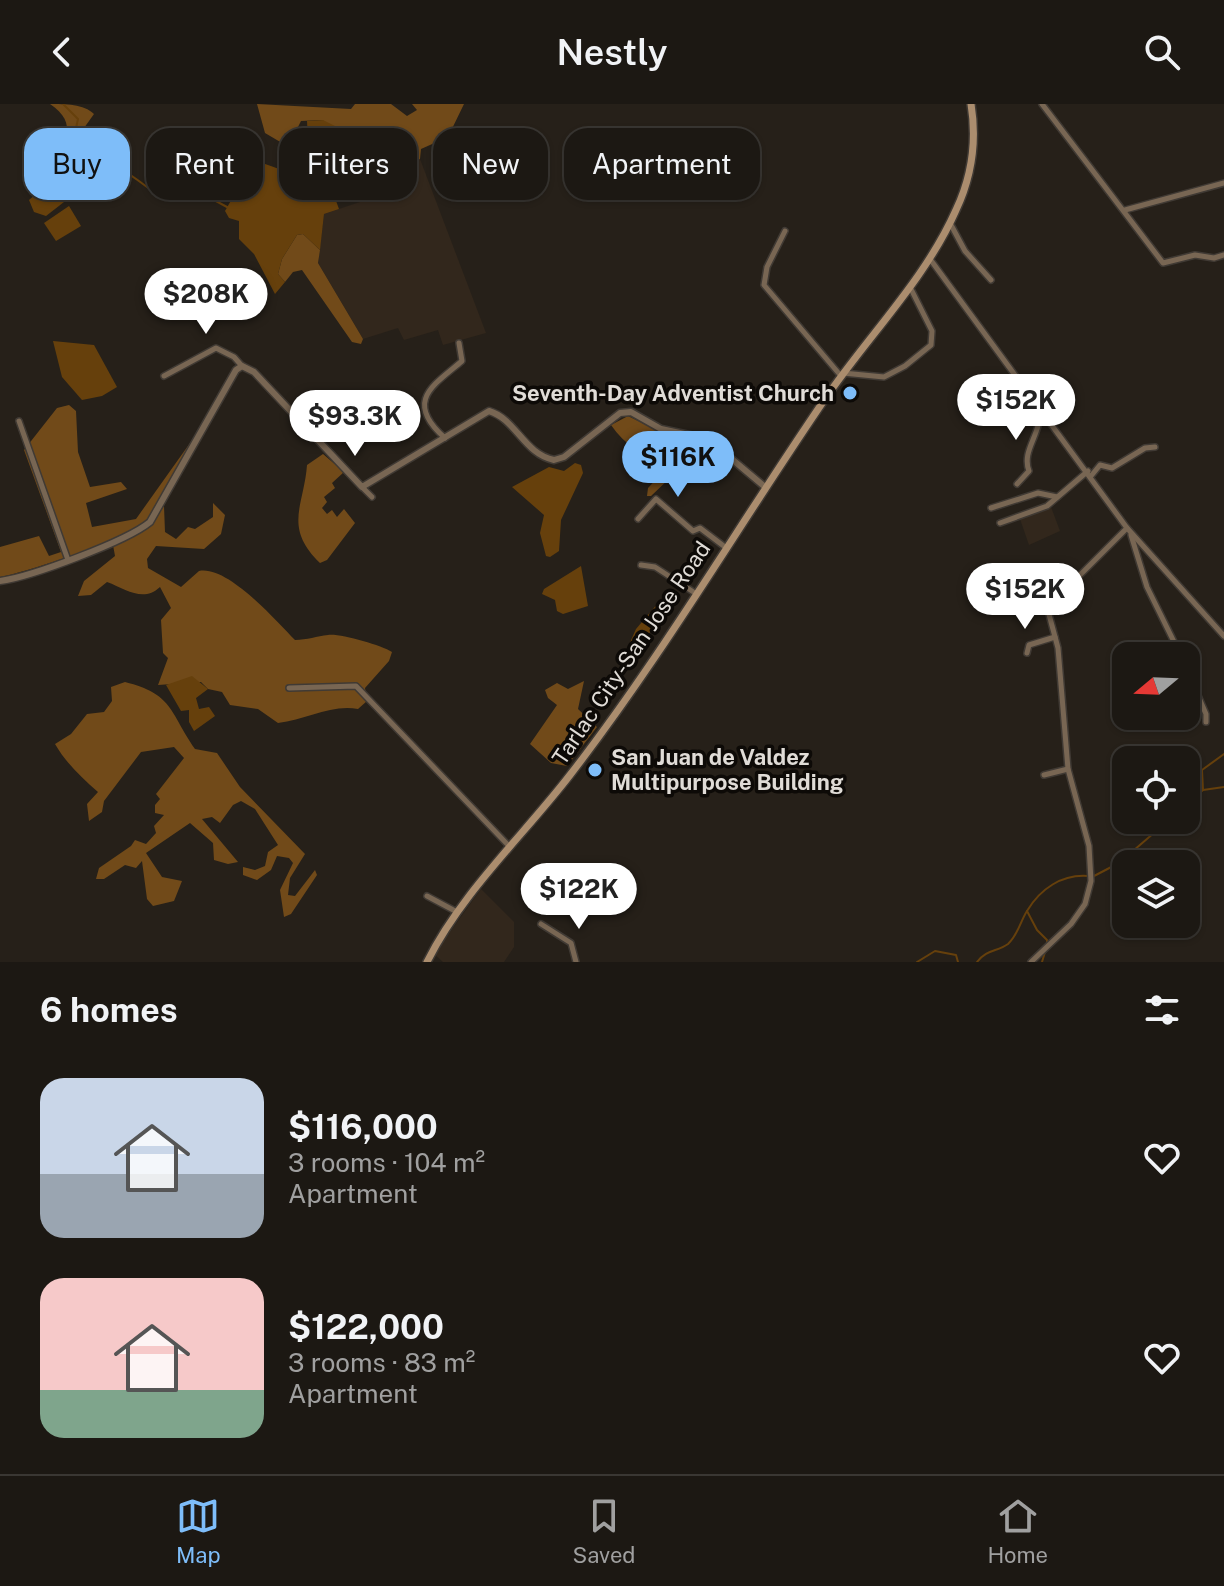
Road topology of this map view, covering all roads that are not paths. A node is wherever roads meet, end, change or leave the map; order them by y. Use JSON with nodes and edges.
{"nodes":[{"id":1,"x":971,"y":104,"type":"edge"},
{"id":2,"x":1042,"y":104,"type":"edge"},
{"id":3,"x":1224,"y":183,"type":"edge"},
{"id":4,"x":1125,"y":210,"type":"junction"},
{"id":5,"x":950,"y":223,"type":"junction"},
{"id":6,"x":785,"y":231,"type":"dead end"},
{"id":7,"x":1224,"y":255,"type":"edge"},
{"id":8,"x":930,"y":259,"type":"junction"},
{"id":9,"x":991,"y":280,"type":"dead end"},
{"id":10,"x":910,"y":286,"type":"junction"},
{"id":11,"x":459,"y":343,"type":"dead end"},
{"id":12,"x":242,"y":366,"type":"junction"},
{"id":13,"x":842,"y":375,"type":"junction"},
{"id":14,"x":164,"y":376,"type":"dead end"},
{"id":15,"x":1040,"y":406,"type":"junction"},
{"id":16,"x":19,"y":421,"type":"dead end"},
{"id":17,"x":445,"y":438,"type":"junction"},
{"id":18,"x":1155,"y":447,"type":"dead end"},
{"id":19,"x":1090,"y":474,"type":"junction"},
{"id":20,"x":1017,"y":484,"type":"dead end"},
{"id":21,"x":362,"y":487,"type":"junction"},
{"id":22,"x":765,"y":487,"type":"junction"},
{"id":23,"x":372,"y":497,"type":"dead end"},
{"id":24,"x":1058,"y":497,"type":"junction"},
{"id":25,"x":991,"y":508,"type":"dead end"},
{"id":26,"x":638,"y":519,"type":"dead end"},
{"id":27,"x":1000,"y":523,"type":"dead end"},
{"id":28,"x":1129,"y":531,"type":"junction"},
{"id":29,"x":725,"y":547,"type":"junction"},
{"id":30,"x":68,"y":560,"type":"junction"},
{"id":31,"x":641,"y":565,"type":"dead end"},
{"id":32,"x":1038,"y":570,"type":"dead end"},
{"id":33,"x":0,"y":581,"type":"edge"},
{"id":34,"x":1043,"y":592,"type":"junction"},
{"id":35,"x":695,"y":593,"type":"junction"},
{"id":36,"x":1224,"y":636,"type":"edge"},
{"id":37,"x":1055,"y":637,"type":"junction"},
{"id":38,"x":1174,"y":642,"type":"edge"},
{"id":39,"x":1027,"y":653,"type":"dead end"},
{"id":40,"x":289,"y":688,"type":"dead end"},
{"id":41,"x":1200,"y":700,"type":"edge"},
{"id":42,"x":1206,"y":722,"type":"dead end"},
{"id":43,"x":1068,"y":769,"type":"junction"},
{"id":44,"x":1044,"y":775,"type":"dead end"},
{"id":45,"x":511,"y":848,"type":"junction"},
{"id":46,"x":427,"y":896,"type":"dead end"},
{"id":47,"x":458,"y":913,"type":"junction"},
{"id":48,"x":541,"y":924,"type":"dead end"},
{"id":49,"x":427,"y":962,"type":"edge"},
{"id":50,"x":576,"y":962,"type":"edge"},
{"id":51,"x":1031,"y":962,"type":"edge"}],
"edges":[{"from":1,"to":5,"type":"main road","name":"Tarlac City-San Jose Road"},
{"from":2,"to":4,"type":"street"},
{"from":3,"to":4,"type":"street"},
{"from":4,"to":7,"type":"street"},
{"from":5,"to":8,"type":"main road","name":"Tarlac City-San Jose Road"},
{"from":5,"to":9,"type":"street"},
{"from":6,"to":13,"type":"street"},
{"from":8,"to":10,"type":"main road","name":"Tarlac City-San Jose Road"},
{"from":8,"to":15,"type":"street"},
{"from":10,"to":13,"type":"main road","name":"Tarlac City-San Jose Road"},
{"from":10,"to":13,"type":"street"},
{"from":11,"to":17,"type":"street"},
{"from":12,"to":14,"type":"street"},
{"from":12,"to":21,"type":"street"},
{"from":12,"to":30,"type":"street"},
{"from":13,"to":22,"type":"main road","name":"Tarlac City-San Jose Road"},
{"from":15,"to":19,"type":"street"},
{"from":15,"to":20,"type":"street"},
{"from":16,"to":30,"type":"street"},
{"from":17,"to":21,"type":"street"},
{"from":17,"to":22,"type":"street"},
{"from":18,"to":19,"type":"street"},
{"from":19,"to":24,"type":"street"},
{"from":19,"to":28,"type":"street"},
{"from":21,"to":23,"type":"street"},
{"from":22,"to":29,"type":"main road","name":"Tarlac City-San Jose Road"},
{"from":24,"to":25,"type":"street"},
{"from":24,"to":27,"type":"street"},
{"from":26,"to":29,"type":"street"},
{"from":28,"to":34,"type":"street"},
{"from":28,"to":36,"type":"street"},
{"from":28,"to":38,"type":"street"},
{"from":29,"to":35,"type":"main road","name":"Tarlac City-San Jose Road"},
{"from":30,"to":33,"type":"street"},
{"from":31,"to":35,"type":"street"},
{"from":32,"to":34,"type":"street"},
{"from":34,"to":37,"type":"street"},
{"from":35,"to":45,"type":"main road","name":"Tarlac City-San Jose Road"},
{"from":37,"to":39,"type":"street"},
{"from":37,"to":43,"type":"street"},
{"from":40,"to":45,"type":"street"},
{"from":41,"to":42,"type":"street"},
{"from":43,"to":44,"type":"street"},
{"from":43,"to":51,"type":"street"},
{"from":45,"to":47,"type":"main road","name":"Tarlac City-San Jose Road"},
{"from":46,"to":47,"type":"street"},
{"from":47,"to":49,"type":"main road","name":"Tarlac City-San Jose Road"},
{"from":48,"to":50,"type":"street"}]}
